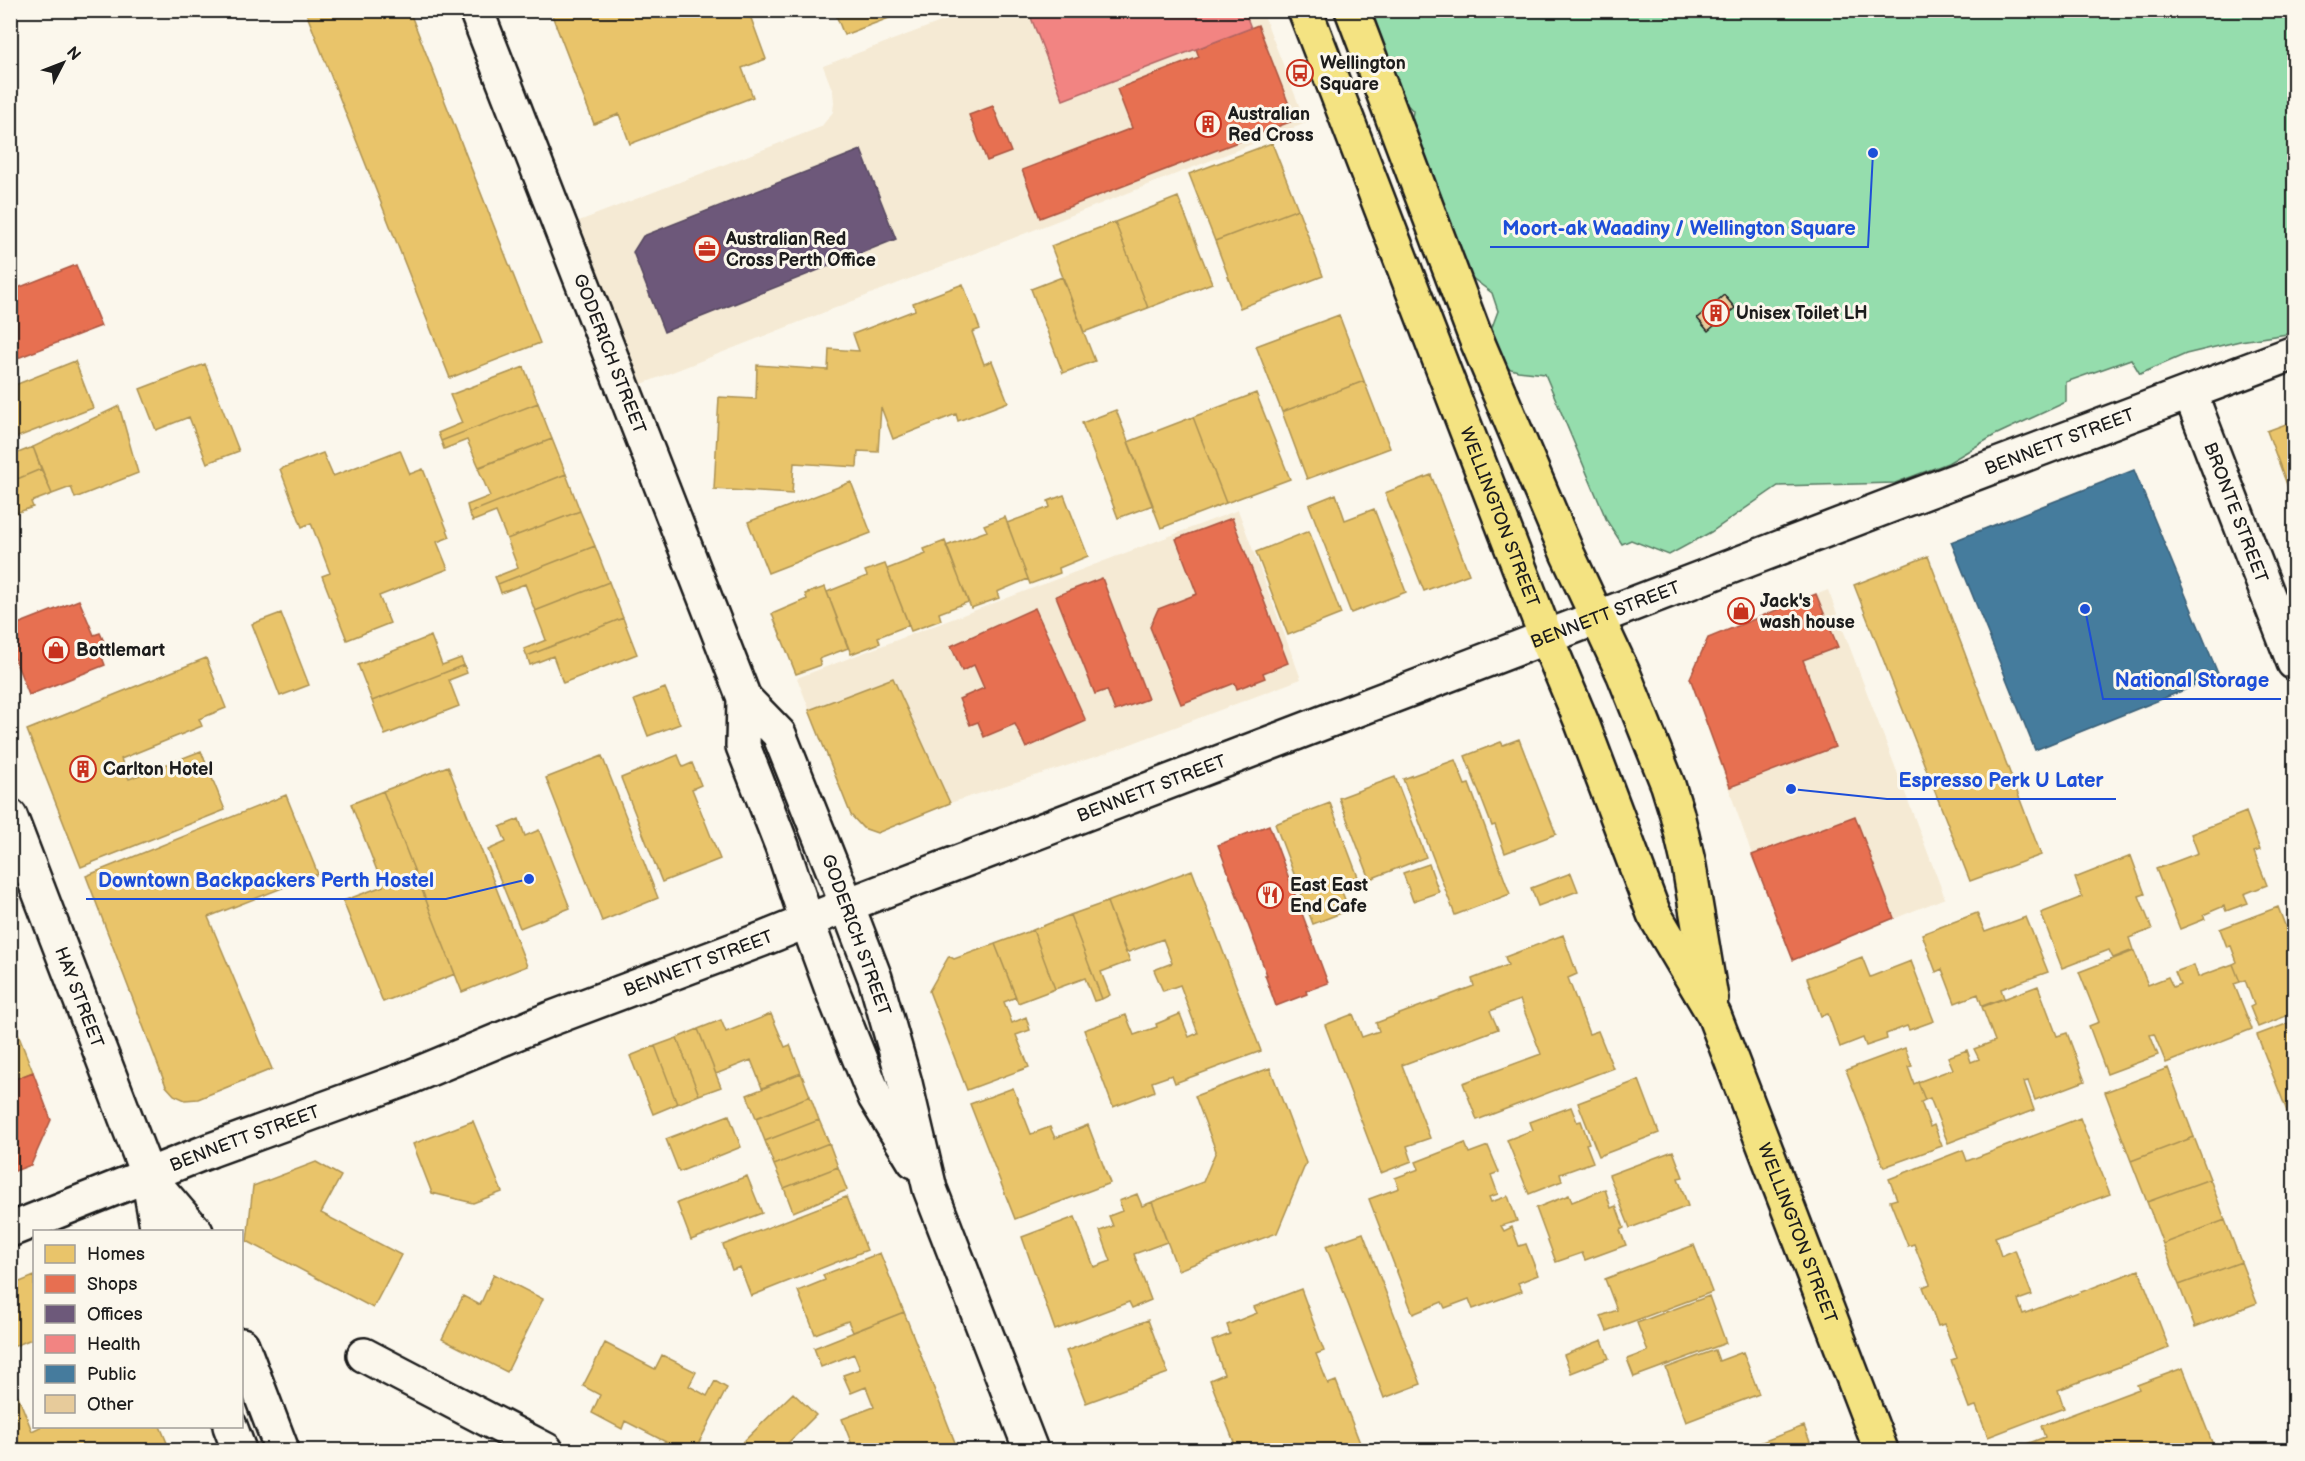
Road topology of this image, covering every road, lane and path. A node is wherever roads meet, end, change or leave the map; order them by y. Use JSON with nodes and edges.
{"nodes":[{"id":1,"x":476,"y":10,"type":"edge"},
{"id":2,"x":1305,"y":10,"type":"edge"},
{"id":3,"x":1352,"y":10,"type":"edge"},
{"id":4,"x":2295,"y":352,"type":"edge"},
{"id":5,"x":2190,"y":393,"type":"junction"},
{"id":6,"x":1597,"y":618,"type":"junction"},
{"id":7,"x":1546,"y":637,"type":"junction"},
{"id":8,"x":2295,"y":663,"type":"edge"},
{"id":9,"x":744,"y":698,"type":"junction"},
{"id":10,"x":10,"y":816,"type":"edge"},
{"id":11,"x":847,"y":905,"type":"junction"},
{"id":12,"x":807,"y":921,"type":"junction"},
{"id":13,"x":1714,"y":1015,"type":"junction"},
{"id":14,"x":148,"y":1176,"type":"junction"},
{"id":15,"x":930,"y":1189,"type":"junction"},
{"id":16,"x":10,"y":1230,"type":"edge"},
{"id":17,"x":158,"y":1230,"type":"edge"},
{"id":18,"x":194,"y":1230,"type":"edge"},
{"id":19,"x":243,"y":1348,"type":"edge"},
{"id":20,"x":364,"y":1355,"type":"dead end"},
{"id":21,"x":231,"y":1428,"type":"edge"},
{"id":22,"x":239,"y":1450,"type":"edge"},
{"id":23,"x":282,"y":1450,"type":"edge"},
{"id":24,"x":546,"y":1450,"type":"edge"},
{"id":25,"x":1031,"y":1450,"type":"edge"},
{"id":26,"x":1881,"y":1450,"type":"edge"}],
"edges":[{"from":1,"to":9,"type":"main road","name":"GODERICH STREET"},
{"from":2,"to":7,"type":"main road","name":"WELLINGTON STREET"},
{"from":3,"to":6,"type":"main road","name":"WELLINGTON STREET"},
{"from":4,"to":5,"type":"main road","name":"BENNETT STREET"},
{"from":5,"to":6,"type":"main road","name":"BENNETT STREET"},
{"from":5,"to":8,"type":"main road","name":"BRONTE STREET"},
{"from":6,"to":7,"type":"main road","name":"BENNETT STREET"},
{"from":6,"to":13,"type":"main road","name":"WELLINGTON STREET"},
{"from":7,"to":11,"type":"main road","name":"BENNETT STREET"},
{"from":7,"to":13,"type":"main road","name":"WELLINGTON STREET"},
{"from":9,"to":11,"type":"main road","name":"GODERICH STREET"},
{"from":9,"to":12,"type":"main road","name":"GODERICH STREET"},
{"from":10,"to":14,"type":"main road","name":"HAY STREET"},
{"from":11,"to":12,"type":"main road","name":"BENNETT STREET"},
{"from":11,"to":15,"type":"main road","name":"GODERICH STREET"},
{"from":12,"to":14,"type":"main road","name":"BENNETT STREET"},
{"from":12,"to":15,"type":"main road","name":"GODERICH STREET"},
{"from":13,"to":26,"type":"main road","name":"WELLINGTON STREET"},
{"from":14,"to":16,"type":"main road","name":"BENNETT STREET"},
{"from":14,"to":17,"type":"main road","name":"HAY STREET"},
{"from":14,"to":18,"type":"main road","name":"HAY STREET"},
{"from":15,"to":25,"type":"main road","name":"GODERICH STREET"},
{"from":19,"to":23,"type":"main road"},
{"from":20,"to":24,"type":"main road"},
{"from":21,"to":22,"type":"main road"}]}
